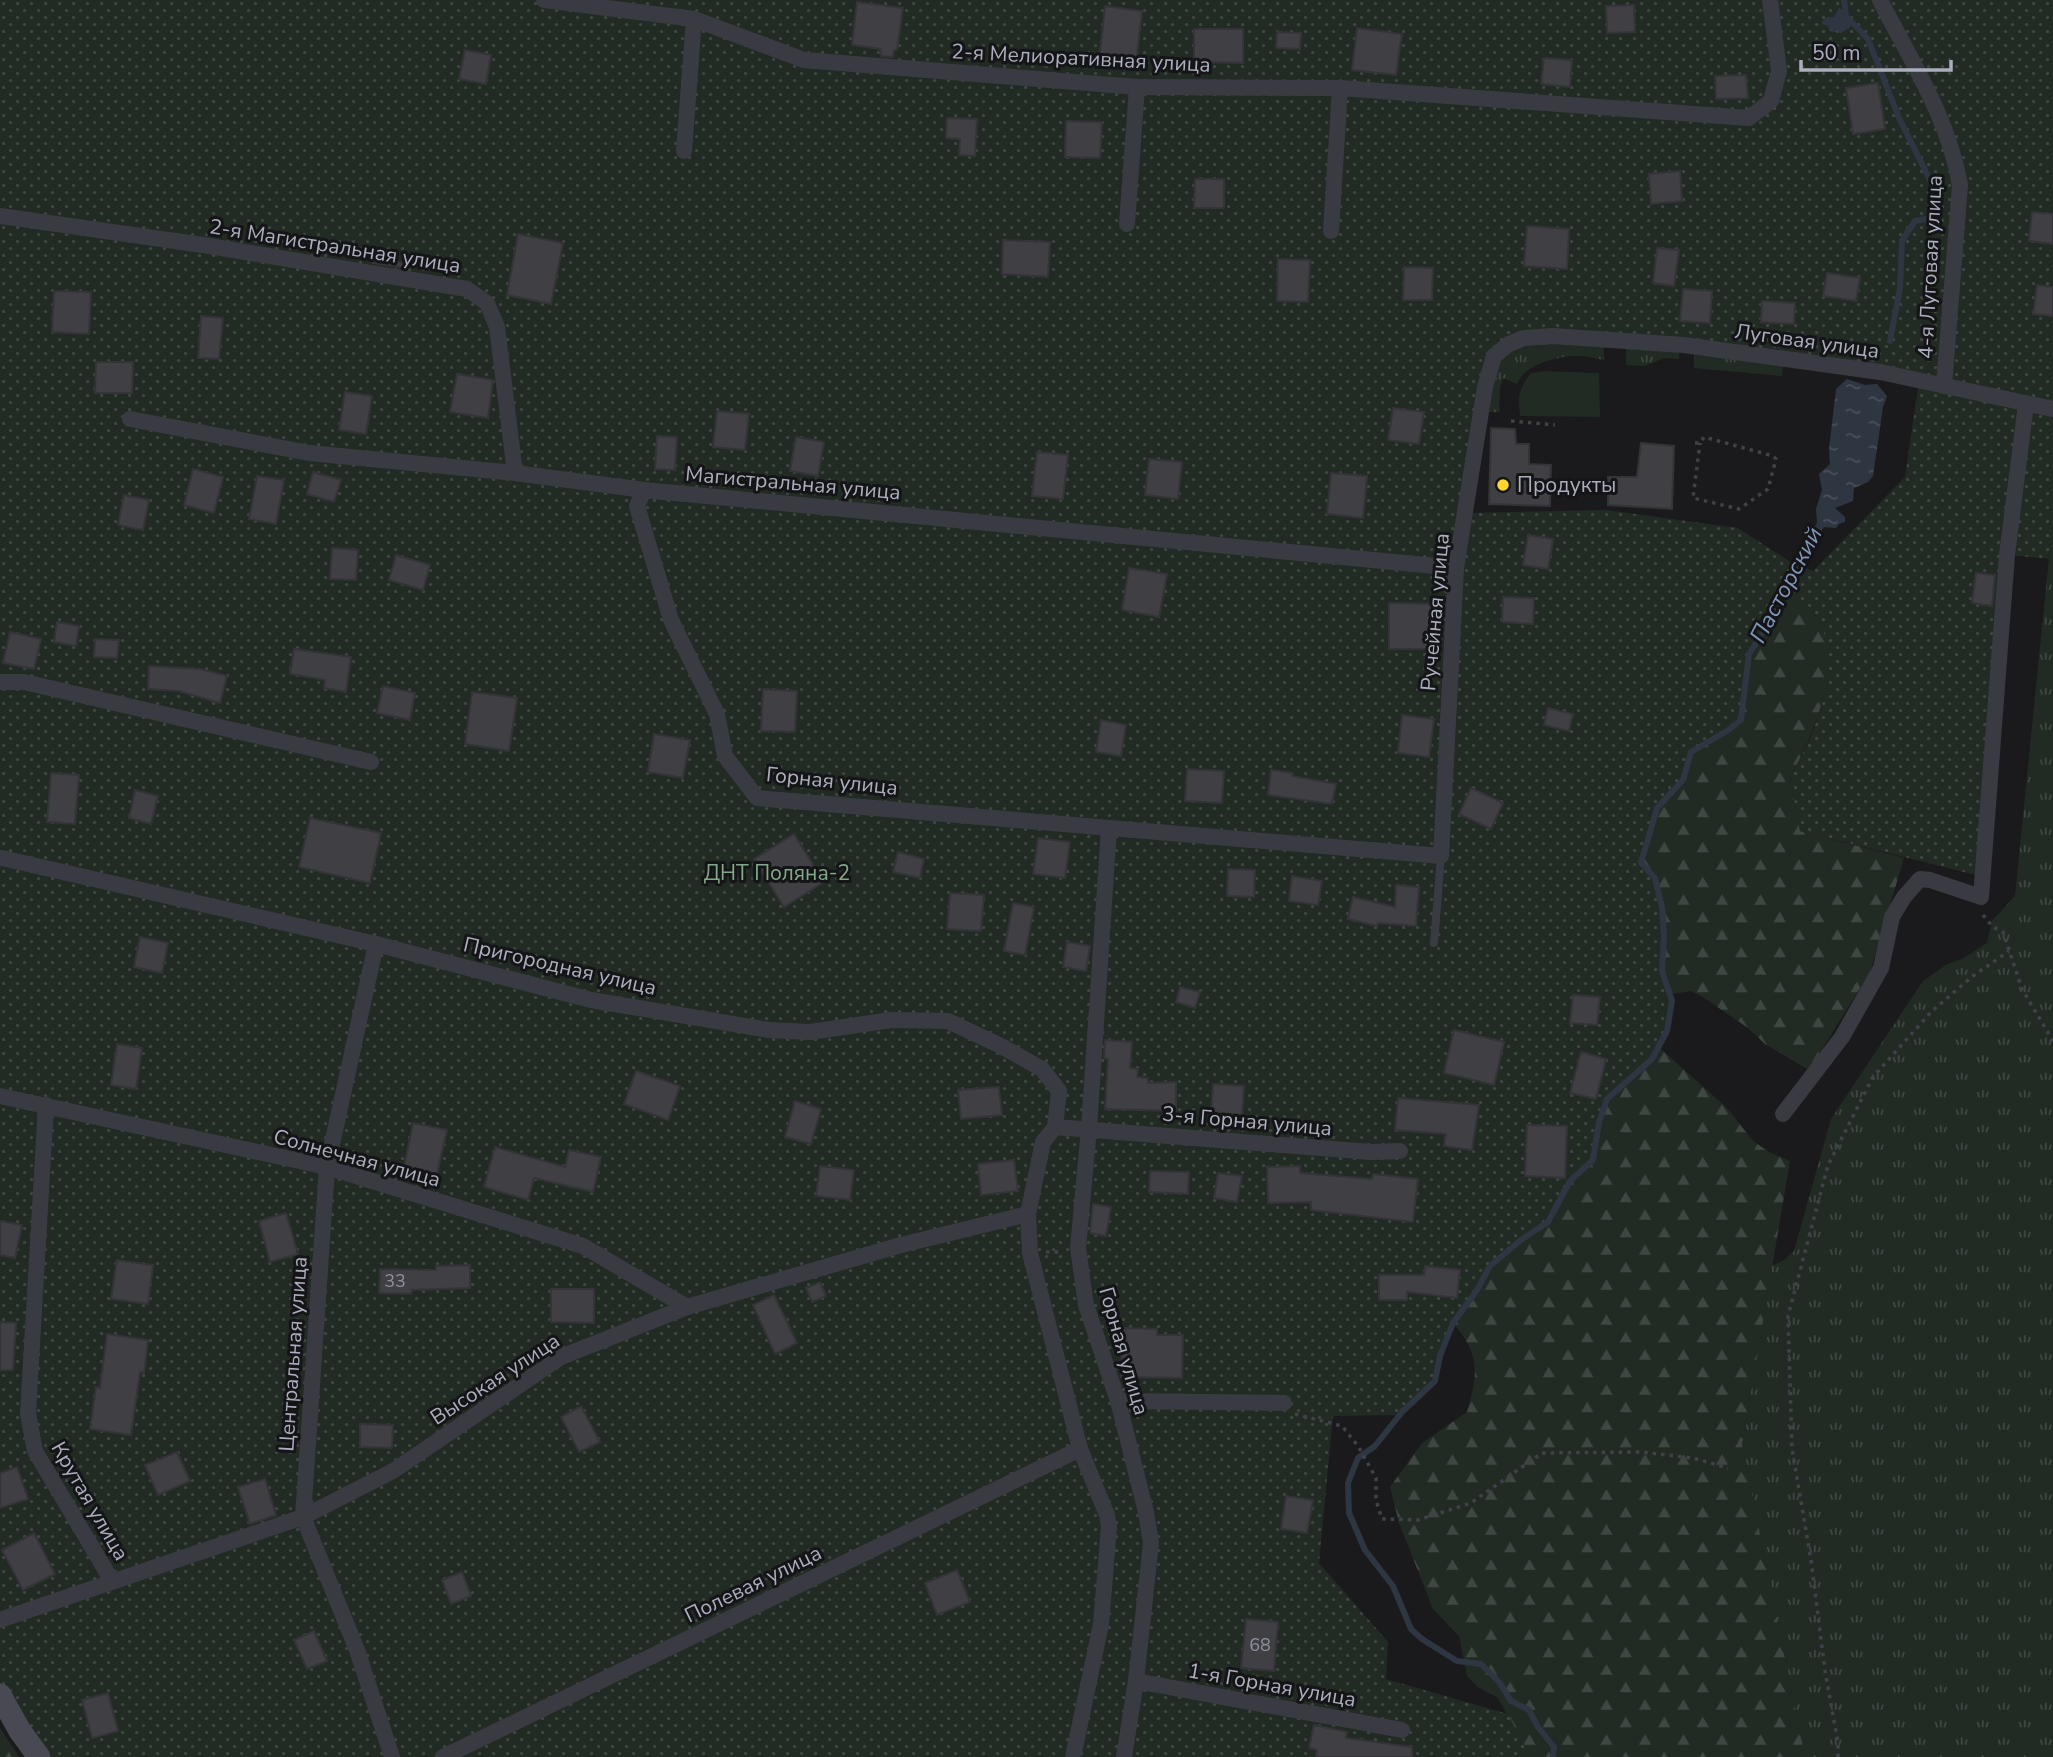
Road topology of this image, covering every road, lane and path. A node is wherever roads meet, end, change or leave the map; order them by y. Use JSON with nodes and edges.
{"nodes":[{"id":1,"x":544,"y":0,"type":"edge"},
{"id":2,"x":1770,"y":0,"type":"edge"},
{"id":3,"x":1880,"y":0,"type":"edge"},
{"id":4,"x":694,"y":19,"type":"junction"},
{"id":5,"x":1137,"y":87,"type":"junction"},
{"id":6,"x":1340,"y":88,"type":"junction"},
{"id":7,"x":684,"y":150,"type":"dead end"},
{"id":8,"x":0,"y":216,"type":"edge"},
{"id":9,"x":1127,"y":224,"type":"dead end"},
{"id":10,"x":1331,"y":231,"type":"dead end"},
{"id":11,"x":1553,"y":336,"type":"joint"},
{"id":12,"x":1944,"y":386,"type":"junction"},
{"id":13,"x":2026,"y":404,"type":"junction"},
{"id":14,"x":2053,"y":409,"type":"edge"},
{"id":15,"x":130,"y":419,"type":"dead end"},
{"id":16,"x":1511,"y":421,"type":"dead end"},
{"id":17,"x":1555,"y":425,"type":"dead end"},
{"id":18,"x":1698,"y":443,"type":"joint"},
{"id":19,"x":515,"y":473,"type":"junction"},
{"id":20,"x":644,"y":490,"type":"junction"},
{"id":21,"x":1456,"y":568,"type":"junction"},
{"id":22,"x":0,"y":682,"type":"edge"},
{"id":23,"x":371,"y":762,"type":"dead end"},
{"id":24,"x":1109,"y":828,"type":"junction"},
{"id":25,"x":1441,"y":856,"type":"junction"},
{"id":26,"x":2,"y":858,"type":"dead end"},
{"id":27,"x":1981,"y":897,"type":"junction"},
{"id":28,"x":1434,"y":943,"type":"dead end"},
{"id":29,"x":376,"y":944,"type":"junction"},
{"id":30,"x":2009,"y":951,"type":"junction"},
{"id":31,"x":2053,"y":1041,"type":"edge"},
{"id":32,"x":0,"y":1096,"type":"edge"},
{"id":33,"x":46,"y":1105,"type":"junction"},
{"id":34,"x":1783,"y":1114,"type":"dead end"},
{"id":35,"x":1055,"y":1127,"type":"junction"},
{"id":36,"x":1089,"y":1128,"type":"junction"},
{"id":37,"x":1400,"y":1152,"type":"dead end"},
{"id":38,"x":327,"y":1167,"type":"junction"},
{"id":39,"x":1028,"y":1214,"type":"junction"},
{"id":40,"x":1078,"y":1248,"type":"junction"},
{"id":41,"x":1030,"y":1253,"type":"junction"},
{"id":42,"x":687,"y":1307,"type":"junction"},
{"id":43,"x":1118,"y":1401,"type":"junction"},
{"id":44,"x":1284,"y":1403,"type":"joint"},
{"id":45,"x":1080,"y":1449,"type":"junction"},
{"id":46,"x":1728,"y":1468,"type":"dead end"},
{"id":47,"x":303,"y":1517,"type":"junction"},
{"id":48,"x":112,"y":1581,"type":"junction"},
{"id":49,"x":0,"y":1620,"type":"edge"},
{"id":50,"x":1136,"y":1681,"type":"junction"},
{"id":51,"x":0,"y":1695,"type":"edge"},
{"id":52,"x":1402,"y":1730,"type":"dead end"},
{"id":53,"x":39,"y":1757,"type":"edge"},
{"id":54,"x":392,"y":1757,"type":"edge"},
{"id":55,"x":443,"y":1757,"type":"edge"},
{"id":56,"x":1073,"y":1757,"type":"edge"},
{"id":57,"x":1124,"y":1757,"type":"edge"},
{"id":58,"x":1838,"y":1757,"type":"edge"}],
"edges":[{"from":1,"to":4,"type":"street","name":"2-я Мелиоративная улица"},
{"from":2,"to":6,"type":"street","name":"2-я Мелиоративная улица"},
{"from":3,"to":12,"type":"street","name":"4-я Луговая улица"},
{"from":4,"to":5,"type":"street","name":"2-я Мелиоративная улица"},
{"from":4,"to":7,"type":"street"},
{"from":5,"to":6,"type":"street","name":"2-я Мелиоративная улица"},
{"from":5,"to":9,"type":"street"},
{"from":6,"to":10,"type":"street"},
{"from":8,"to":19,"type":"street","name":"2-я Магистральная улица"},
{"from":11,"to":12,"type":"street","name":"Луговая улица"},
{"from":11,"to":21,"type":"street","name":"Ручейная улица"},
{"from":12,"to":13,"type":"street","name":"Луговая улица"},
{"from":13,"to":14,"type":"street","name":"Луговая улица"},
{"from":13,"to":27,"type":"street"},
{"from":15,"to":19,"type":"street","name":"Магистральная улица"},
{"from":16,"to":17,"type":"path"},
{"from":18,"to":18,"type":"path"},
{"from":19,"to":20,"type":"street","name":"Магистральная улица"},
{"from":20,"to":21,"type":"street","name":"Магистральная улица"},
{"from":20,"to":24,"type":"street","name":"Горная улица"},
{"from":21,"to":25,"type":"street","name":"Ручейная улица"},
{"from":22,"to":23,"type":"street"},
{"from":24,"to":25,"type":"street","name":"Горная улица"},
{"from":24,"to":36,"type":"street","name":"Горная улица"},
{"from":25,"to":28,"type":"lane"},
{"from":26,"to":29,"type":"street","name":"Пригородная улица"},
{"from":27,"to":30,"type":"path"},
{"from":27,"to":34,"type":"street"},
{"from":29,"to":35,"type":"street","name":"Пригородная улица"},
{"from":29,"to":38,"type":"street","name":"Центральная улица"},
{"from":30,"to":31,"type":"path"},
{"from":30,"to":58,"type":"path"},
{"from":32,"to":33,"type":"street","name":"Солнечная улица"},
{"from":33,"to":38,"type":"street","name":"Солнечная улица"},
{"from":33,"to":48,"type":"street","name":"Крутая улица"},
{"from":35,"to":36,"type":"street","name":"3-я Горная улица"},
{"from":35,"to":39,"type":"street","name":"Пригородная улица"},
{"from":36,"to":37,"type":"street","name":"3-я Горная улица"},
{"from":36,"to":40,"type":"street","name":"Горная улица"},
{"from":38,"to":42,"type":"street","name":"Солнечная улица"},
{"from":38,"to":47,"type":"street","name":"Центральная улица"},
{"from":39,"to":41,"type":"street","name":"Пригородная улица"},
{"from":39,"to":42,"type":"street","name":"Высокая улица"},
{"from":40,"to":41,"type":"path"},
{"from":40,"to":43,"type":"street","name":"Горная улица"},
{"from":41,"to":45,"type":"street","name":"Пригородная улица"},
{"from":42,"to":47,"type":"street","name":"Высокая улица"},
{"from":43,"to":44,"type":"street"},
{"from":43,"to":50,"type":"street","name":"Горная улица"},
{"from":44,"to":46,"type":"path"},
{"from":45,"to":55,"type":"street","name":"Полевая улица"},
{"from":45,"to":56,"type":"street","name":"Пригородная улица"},
{"from":47,"to":48,"type":"street","name":"Высокая улица"},
{"from":47,"to":54,"type":"street","name":"Центральная улица"},
{"from":48,"to":49,"type":"street","name":"Высокая улица"},
{"from":50,"to":52,"type":"street","name":"1-я Горная улица"},
{"from":50,"to":57,"type":"street","name":"Горная улица"},
{"from":51,"to":53,"type":"street"}]}
